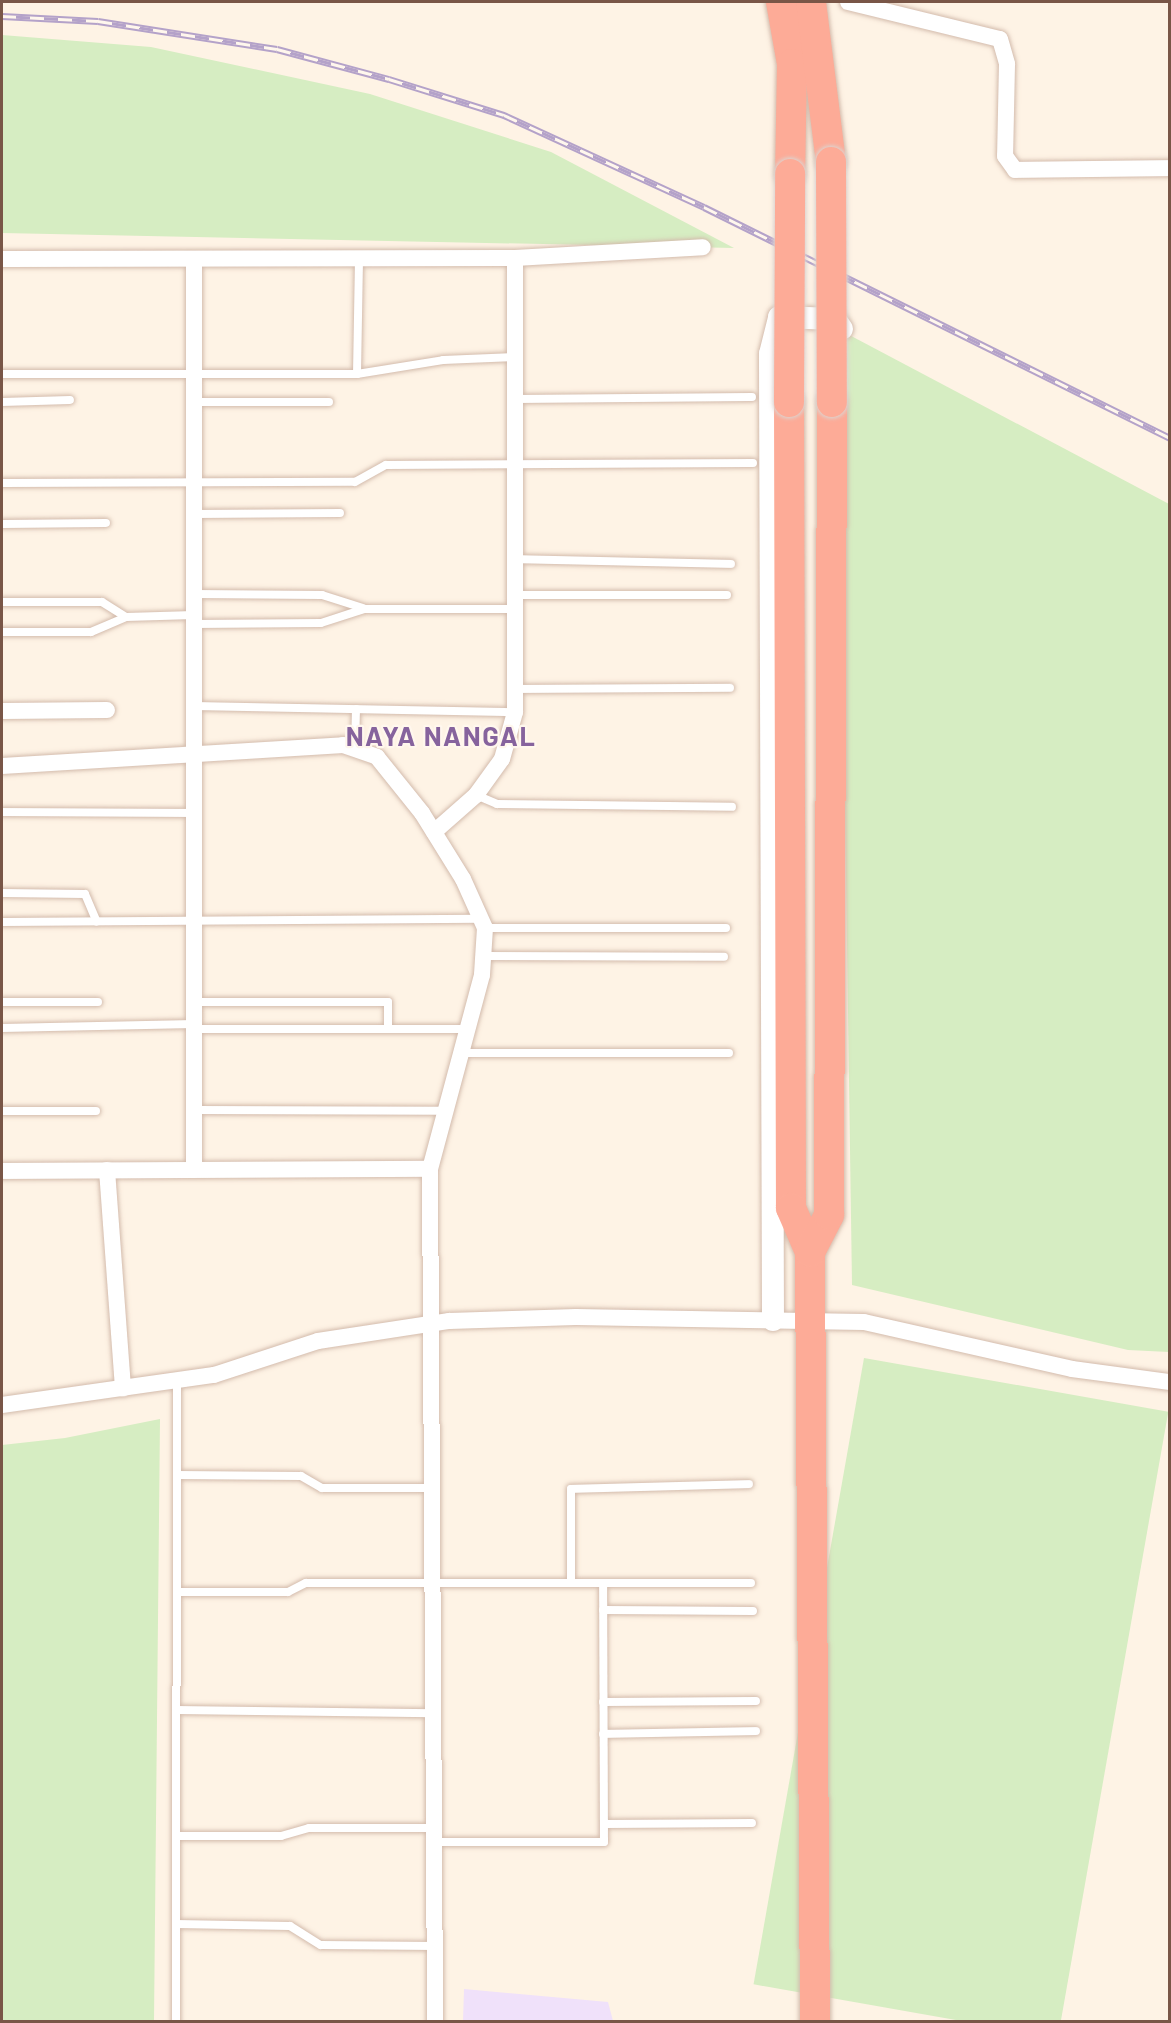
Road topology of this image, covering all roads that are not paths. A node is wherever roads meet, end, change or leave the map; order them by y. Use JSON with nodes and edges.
{"nodes":[{"id":1,"x":780,"y":2,"type":"edge"},
{"id":2,"x":811,"y":2,"type":"edge"},
{"id":3,"x":848,"y":2,"type":"edge"},
{"id":4,"x":1170,"y":168,"type":"edge"},
{"id":5,"x":703,"y":247,"type":"dead end"},
{"id":6,"x":359,"y":258,"type":"junction"},
{"id":7,"x":515,"y":258,"type":"junction"},
{"id":8,"x":194,"y":259,"type":"junction"},
{"id":9,"x":2,"y":260,"type":"edge"},
{"id":10,"x":515,"y":357,"type":"junction"},
{"id":11,"x":194,"y":372,"type":"junction"},
{"id":12,"x":2,"y":374,"type":"edge"},
{"id":13,"x":357,"y":374,"type":"junction"},
{"id":14,"x":752,"y":397,"type":"dead end"},
{"id":15,"x":515,"y":399,"type":"junction"},
{"id":16,"x":70,"y":400,"type":"dead end"},
{"id":17,"x":2,"y":402,"type":"edge"},
{"id":18,"x":194,"y":402,"type":"junction"},
{"id":19,"x":329,"y":402,"type":"dead end"},
{"id":20,"x":753,"y":463,"type":"dead end"},
{"id":21,"x":515,"y":464,"type":"junction"},
{"id":22,"x":194,"y":481,"type":"junction"},
{"id":23,"x":2,"y":483,"type":"edge"},
{"id":24,"x":340,"y":513,"type":"dead end"},
{"id":25,"x":194,"y":514,"type":"junction"},
{"id":26,"x":106,"y":523,"type":"dead end"},
{"id":27,"x":2,"y":524,"type":"edge"},
{"id":28,"x":513,"y":560,"type":"junction"},
{"id":29,"x":731,"y":564,"type":"dead end"},
{"id":30,"x":194,"y":594,"type":"junction"},
{"id":31,"x":727,"y":595,"type":"dead end"},
{"id":32,"x":2,"y":602,"type":"edge"},
{"id":33,"x":512,"y":602,"type":"junction"},
{"id":34,"x":363,"y":609,"type":"junction"},
{"id":35,"x":126,"y":616,"type":"junction"},
{"id":36,"x":194,"y":619,"type":"junction"},
{"id":37,"x":2,"y":632,"type":"edge"},
{"id":38,"x":730,"y":688,"type":"dead end"},
{"id":39,"x":514,"y":689,"type":"junction"},
{"id":40,"x":194,"y":706,"type":"junction"},
{"id":41,"x":356,"y":709,"type":"junction"},
{"id":42,"x":107,"y":710,"type":"dead end"},
{"id":43,"x":2,"y":711,"type":"edge"},
{"id":44,"x":515,"y":712,"type":"junction"},
{"id":45,"x":355,"y":749,"type":"junction"},
{"id":46,"x":194,"y":755,"type":"junction"},
{"id":47,"x":2,"y":766,"type":"edge"},
{"id":48,"x":476,"y":795,"type":"junction"},
{"id":49,"x":732,"y":807,"type":"dead end"},
{"id":50,"x":2,"y":812,"type":"edge"},
{"id":51,"x":194,"y":813,"type":"junction"},
{"id":52,"x":434,"y":832,"type":"junction"},
{"id":53,"x":2,"y":893,"type":"edge"},
{"id":54,"x":194,"y":921,"type":"junction"},
{"id":55,"x":2,"y":922,"type":"edge"},
{"id":56,"x":97,"y":922,"type":"junction"},
{"id":57,"x":483,"y":923,"type":"junction"},
{"id":58,"x":726,"y":928,"type":"dead end"},
{"id":59,"x":483,"y":956,"type":"junction"},
{"id":60,"x":724,"y":957,"type":"dead end"},
{"id":61,"x":2,"y":1002,"type":"edge"},
{"id":62,"x":98,"y":1002,"type":"dead end"},
{"id":63,"x":194,"y":1002,"type":"junction"},
{"id":64,"x":194,"y":1027,"type":"junction"},
{"id":65,"x":2,"y":1028,"type":"edge"},
{"id":66,"x":388,"y":1029,"type":"junction"},
{"id":67,"x":466,"y":1029,"type":"junction"},
{"id":68,"x":460,"y":1053,"type":"junction"},
{"id":69,"x":729,"y":1053,"type":"dead end"},
{"id":70,"x":194,"y":1110,"type":"junction"},
{"id":71,"x":96,"y":1111,"type":"dead end"},
{"id":72,"x":444,"y":1111,"type":"junction"},
{"id":73,"x":2,"y":1112,"type":"edge"},
{"id":74,"x":430,"y":1169,"type":"junction"},
{"id":75,"x":107,"y":1170,"type":"junction"},
{"id":76,"x":194,"y":1170,"type":"junction"},
{"id":77,"x":2,"y":1171,"type":"edge"},
{"id":78,"x":773,"y":1172,"type":"junction"},
{"id":79,"x":791,"y":1201,"type":"junction"},
{"id":80,"x":829,"y":1202,"type":"junction"},
{"id":81,"x":810,"y":1252,"type":"junction"},
{"id":82,"x":773,"y":1320,"type":"junction"},
{"id":83,"x":812,"y":1320,"type":"junction"},
{"id":84,"x":434,"y":1323,"type":"junction"},
{"id":85,"x":177,"y":1380,"type":"junction"},
{"id":86,"x":1170,"y":1382,"type":"edge"},
{"id":87,"x":123,"y":1388,"type":"junction"},
{"id":88,"x":2,"y":1405,"type":"edge"},
{"id":89,"x":177,"y":1475,"type":"junction"},
{"id":90,"x":749,"y":1484,"type":"dead end"},
{"id":91,"x":434,"y":1488,"type":"junction"},
{"id":92,"x":434,"y":1582,"type":"junction"},
{"id":93,"x":571,"y":1583,"type":"junction"},
{"id":94,"x":603,"y":1583,"type":"junction"},
{"id":95,"x":751,"y":1583,"type":"dead end"},
{"id":96,"x":177,"y":1592,"type":"junction"},
{"id":97,"x":603,"y":1610,"type":"junction"},
{"id":98,"x":753,"y":1611,"type":"dead end"},
{"id":99,"x":756,"y":1701,"type":"dead end"},
{"id":100,"x":603,"y":1702,"type":"junction"},
{"id":101,"x":176,"y":1710,"type":"junction"},
{"id":102,"x":435,"y":1713,"type":"junction"},
{"id":103,"x":756,"y":1731,"type":"dead end"},
{"id":104,"x":603,"y":1734,"type":"junction"},
{"id":105,"x":752,"y":1823,"type":"dead end"},
{"id":106,"x":604,"y":1824,"type":"junction"},
{"id":107,"x":435,"y":1835,"type":"junction"},
{"id":108,"x":176,"y":1836,"type":"junction"},
{"id":109,"x":176,"y":1924,"type":"junction"},
{"id":110,"x":435,"y":1946,"type":"junction"},
{"id":111,"x":176,"y":2022,"type":"edge"},
{"id":112,"x":435,"y":2022,"type":"edge"},
{"id":113,"x":815,"y":2022,"type":"edge"}],
"edges":[{"from":1,"to":79,"type":"highway","bridge":true},
{"from":2,"to":80,"type":"highway","bridge":true},
{"from":3,"to":4,"type":"street"},
{"from":5,"to":7,"type":"street"},
{"from":6,"to":7,"type":"street"},
{"from":6,"to":8,"type":"street"},
{"from":6,"to":13,"type":"lane"},
{"from":7,"to":10,"type":"street"},
{"from":8,"to":9,"type":"street"},
{"from":8,"to":11,"type":"street"},
{"from":10,"to":13,"type":"lane"},
{"from":10,"to":15,"type":"street"},
{"from":11,"to":12,"type":"lane"},
{"from":11,"to":13,"type":"lane"},
{"from":11,"to":18,"type":"street"},
{"from":14,"to":15,"type":"lane"},
{"from":15,"to":21,"type":"street"},
{"from":16,"to":17,"type":"lane"},
{"from":18,"to":19,"type":"lane"},
{"from":18,"to":22,"type":"street"},
{"from":20,"to":21,"type":"lane"},
{"from":21,"to":22,"type":"lane"},
{"from":21,"to":28,"type":"street"},
{"from":22,"to":23,"type":"lane"},
{"from":22,"to":25,"type":"street"},
{"from":24,"to":25,"type":"lane"},
{"from":25,"to":30,"type":"street"},
{"from":26,"to":27,"type":"lane"},
{"from":28,"to":29,"type":"lane"},
{"from":28,"to":33,"type":"street"},
{"from":30,"to":34,"type":"lane"},
{"from":30,"to":36,"type":"street"},
{"from":31,"to":33,"type":"lane"},
{"from":32,"to":35,"type":"lane"},
{"from":33,"to":34,"type":"lane"},
{"from":33,"to":39,"type":"street"},
{"from":34,"to":36,"type":"lane"},
{"from":35,"to":36,"type":"lane"},
{"from":35,"to":37,"type":"lane"},
{"from":36,"to":40,"type":"street"},
{"from":38,"to":39,"type":"lane"},
{"from":39,"to":44,"type":"street"},
{"from":40,"to":41,"type":"lane"},
{"from":40,"to":46,"type":"street"},
{"from":41,"to":44,"type":"lane"},
{"from":41,"to":45,"type":"lane"},
{"from":42,"to":43,"type":"street"},
{"from":44,"to":48,"type":"street"},
{"from":45,"to":46,"type":"street"},
{"from":45,"to":52,"type":"street"},
{"from":46,"to":47,"type":"street"},
{"from":46,"to":51,"type":"street"},
{"from":48,"to":49,"type":"lane"},
{"from":48,"to":52,"type":"street"},
{"from":50,"to":51,"type":"lane"},
{"from":51,"to":54,"type":"street"},
{"from":52,"to":57,"type":"street"},
{"from":53,"to":56,"type":"lane"},
{"from":54,"to":56,"type":"lane"},
{"from":54,"to":57,"type":"lane"},
{"from":54,"to":63,"type":"street"},
{"from":55,"to":56,"type":"lane"},
{"from":57,"to":58,"type":"lane"},
{"from":57,"to":59,"type":"street"},
{"from":59,"to":60,"type":"lane"},
{"from":59,"to":67,"type":"street"},
{"from":61,"to":62,"type":"lane"},
{"from":63,"to":64,"type":"street"},
{"from":63,"to":66,"type":"lane"},
{"from":64,"to":65,"type":"lane"},
{"from":64,"to":66,"type":"lane"},
{"from":64,"to":70,"type":"street"},
{"from":66,"to":67,"type":"lane"},
{"from":67,"to":68,"type":"street"},
{"from":68,"to":69,"type":"lane"},
{"from":68,"to":72,"type":"street"},
{"from":70,"to":72,"type":"lane"},
{"from":70,"to":76,"type":"street"},
{"from":71,"to":73,"type":"lane"},
{"from":72,"to":74,"type":"street"},
{"from":74,"to":76,"type":"street"},
{"from":74,"to":84,"type":"street"},
{"from":75,"to":76,"type":"street"},
{"from":75,"to":77,"type":"street"},
{"from":75,"to":87,"type":"street"},
{"from":78,"to":79,"type":"street"},
{"from":78,"to":80,"type":"street"},
{"from":78,"to":82,"type":"street"},
{"from":79,"to":81,"type":"highway"},
{"from":80,"to":81,"type":"highway"},
{"from":81,"to":83,"type":"highway"},
{"from":82,"to":83,"type":"street"},
{"from":82,"to":84,"type":"street"},
{"from":83,"to":86,"type":"street"},
{"from":83,"to":113,"type":"highway"},
{"from":84,"to":85,"type":"street"},
{"from":84,"to":91,"type":"street"},
{"from":85,"to":87,"type":"street"},
{"from":85,"to":89,"type":"lane"},
{"from":87,"to":88,"type":"street"},
{"from":89,"to":91,"type":"lane"},
{"from":89,"to":96,"type":"lane"},
{"from":90,"to":93,"type":"lane"},
{"from":91,"to":92,"type":"street"},
{"from":92,"to":93,"type":"lane"},
{"from":92,"to":96,"type":"lane"},
{"from":92,"to":102,"type":"street"},
{"from":93,"to":94,"type":"lane"},
{"from":94,"to":95,"type":"lane"},
{"from":94,"to":97,"type":"lane"},
{"from":96,"to":101,"type":"lane"},
{"from":97,"to":98,"type":"lane"},
{"from":97,"to":100,"type":"lane"},
{"from":99,"to":100,"type":"lane"},
{"from":100,"to":104,"type":"lane"},
{"from":101,"to":102,"type":"lane"},
{"from":101,"to":108,"type":"lane"},
{"from":102,"to":107,"type":"street"},
{"from":103,"to":104,"type":"lane"},
{"from":104,"to":106,"type":"lane"},
{"from":105,"to":106,"type":"lane"},
{"from":106,"to":107,"type":"lane"},
{"from":107,"to":108,"type":"lane"},
{"from":107,"to":110,"type":"street"},
{"from":108,"to":109,"type":"lane"},
{"from":109,"to":110,"type":"lane"},
{"from":109,"to":111,"type":"lane"},
{"from":110,"to":112,"type":"street"}]}
